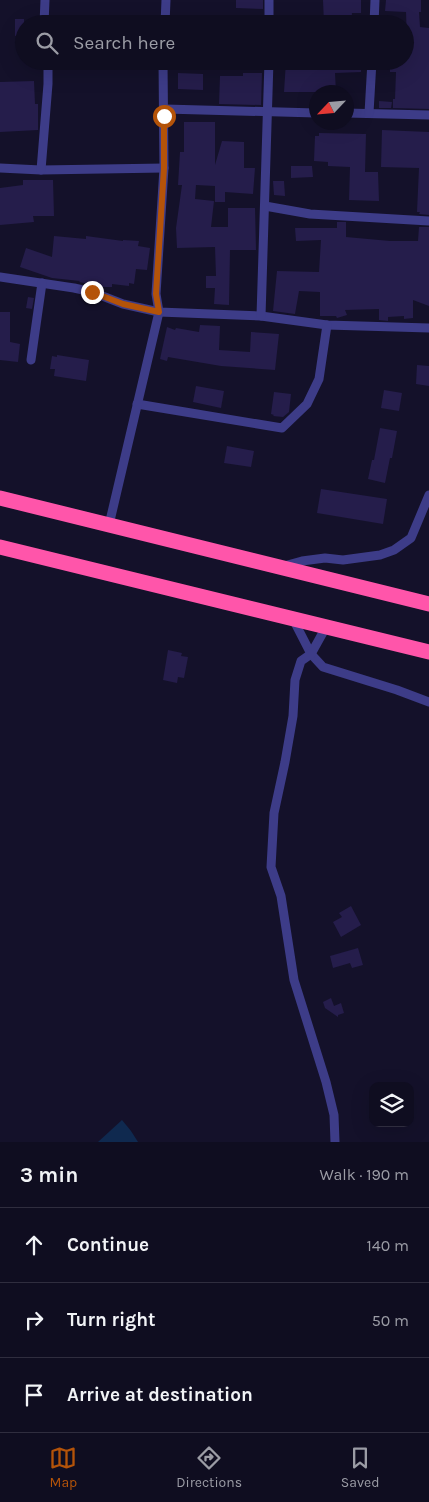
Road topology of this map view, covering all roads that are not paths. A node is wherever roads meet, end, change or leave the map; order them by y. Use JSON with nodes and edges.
{"nodes":[{"id":1,"x":45,"y":0,"type":"edge"},
{"id":2,"x":166,"y":0,"type":"edge"},
{"id":3,"x":270,"y":0,"type":"edge"},
{"id":4,"x":375,"y":0,"type":"edge"},
{"id":5,"x":44,"y":15,"type":"edge"},
{"id":6,"x":165,"y":15,"type":"edge"},
{"id":7,"x":269,"y":15,"type":"edge"},
{"id":8,"x":374,"y":15,"type":"edge"},
{"id":9,"x":48,"y":70,"type":"edge"},
{"id":10,"x":163,"y":70,"type":"edge"},
{"id":11,"x":268,"y":70,"type":"edge"},
{"id":12,"x":372,"y":70,"type":"edge"},
{"id":13,"x":165,"y":109,"type":"junction"},
{"id":14,"x":268,"y":113,"type":"junction"},
{"id":15,"x":309,"y":113,"type":"edge"},
{"id":16,"x":354,"y":113,"type":"edge"},
{"id":17,"x":370,"y":113,"type":"junction"},
{"id":18,"x":429,"y":115,"type":"edge"},
{"id":19,"x":0,"y":168,"type":"edge"},
{"id":20,"x":164,"y":168,"type":"junction"},
{"id":21,"x":41,"y":170,"type":"junction"},
{"id":22,"x":265,"y":206,"type":"junction"},
{"id":23,"x":429,"y":221,"type":"edge"},
{"id":24,"x":0,"y":277,"type":"edge"},
{"id":25,"x":42,"y":283,"type":"junction"},
{"id":26,"x":159,"y":312,"type":"junction"},
{"id":27,"x":261,"y":316,"type":"junction"},
{"id":28,"x":327,"y":325,"type":"junction"},
{"id":29,"x":429,"y":328,"type":"edge"},
{"id":30,"x":31,"y":360,"type":"dead end"},
{"id":31,"x":137,"y":404,"type":"junction"},
{"id":32,"x":429,"y":495,"type":"edge"},
{"id":33,"x":0,"y":498,"type":"edge"},
{"id":34,"x":109,"y":525,"type":"junction"},
{"id":35,"x":0,"y":548,"type":"edge"},
{"id":36,"x":280,"y":567,"type":"junction"},
{"id":37,"x":429,"y":604,"type":"edge"},
{"id":38,"x":293,"y":619,"type":"junction"},
{"id":39,"x":326,"y":627,"type":"junction"},
{"id":40,"x":429,"y":652,"type":"edge"},
{"id":41,"x":311,"y":654,"type":"junction"},
{"id":42,"x":429,"y":702,"type":"edge"},
{"id":43,"x":335,"y":1142,"type":"edge"}],
"edges":[{"from":1,"to":5,"type":"street"},
{"from":2,"to":6,"type":"street"},
{"from":3,"to":7,"type":"street"},
{"from":4,"to":8,"type":"street"},
{"from":9,"to":21,"type":"street"},
{"from":10,"to":13,"type":"street"},
{"from":11,"to":14,"type":"street"},
{"from":12,"to":17,"type":"street"},
{"from":13,"to":14,"type":"street"},
{"from":13,"to":20,"type":"street"},
{"from":14,"to":15,"type":"street"},
{"from":14,"to":22,"type":"street"},
{"from":16,"to":17,"type":"street"},
{"from":17,"to":18,"type":"street"},
{"from":19,"to":21,"type":"street"},
{"from":20,"to":21,"type":"street"},
{"from":20,"to":26,"type":"street"},
{"from":22,"to":23,"type":"street"},
{"from":22,"to":27,"type":"street"},
{"from":24,"to":25,"type":"street"},
{"from":25,"to":26,"type":"street"},
{"from":25,"to":30,"type":"street"},
{"from":26,"to":27,"type":"street"},
{"from":26,"to":31,"type":"street"},
{"from":27,"to":28,"type":"street"},
{"from":28,"to":29,"type":"street"},
{"from":28,"to":31,"type":"street"},
{"from":31,"to":34,"type":"street"},
{"from":32,"to":36,"type":"street"},
{"from":33,"to":34,"type":"highway"},
{"from":34,"to":36,"type":"highway"},
{"from":35,"to":38,"type":"highway"},
{"from":36,"to":37,"type":"highway"},
{"from":38,"to":39,"type":"highway"},
{"from":38,"to":41,"type":"street"},
{"from":39,"to":40,"type":"highway"},
{"from":39,"to":41,"type":"street"},
{"from":41,"to":42,"type":"street"},
{"from":41,"to":43,"type":"street"}]}
